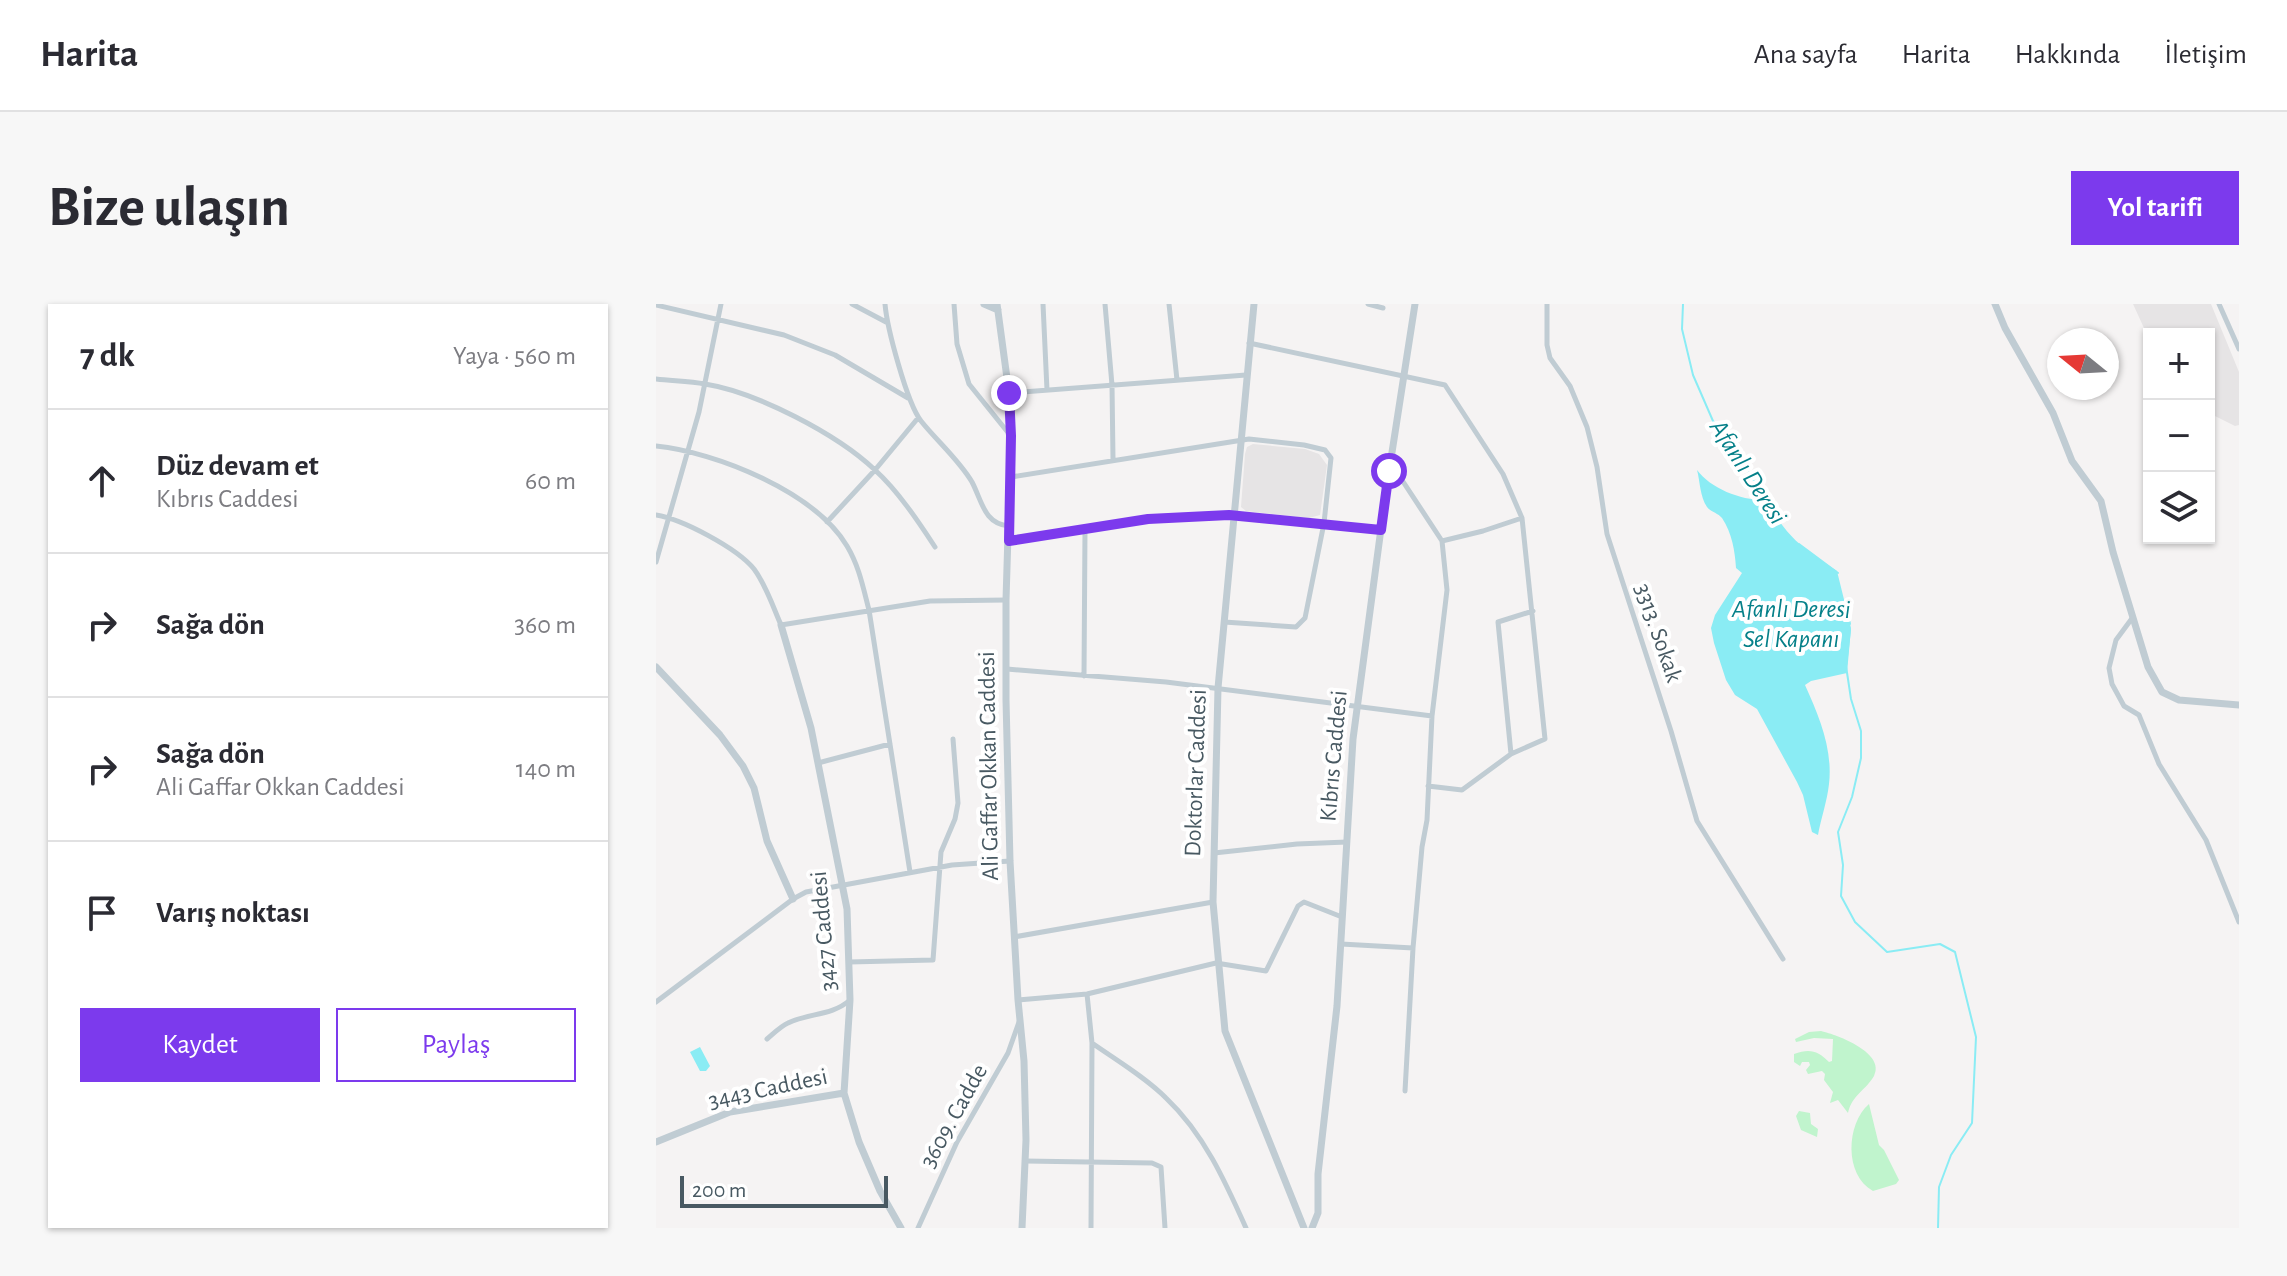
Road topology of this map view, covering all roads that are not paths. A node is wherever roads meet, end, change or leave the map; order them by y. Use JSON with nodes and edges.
{"nodes":[{"id":1,"x":721,"y":304,"type":"edge"},
{"id":2,"x":852,"y":304,"type":"edge"},
{"id":3,"x":885,"y":304,"type":"edge"},
{"id":4,"x":954,"y":304,"type":"edge"},
{"id":5,"x":984,"y":304,"type":"edge"},
{"id":6,"x":1043,"y":304,"type":"edge"},
{"id":7,"x":1105,"y":304,"type":"edge"},
{"id":8,"x":1169,"y":304,"type":"edge"},
{"id":9,"x":1254,"y":304,"type":"edge"},
{"id":10,"x":1368,"y":304,"type":"edge"},
{"id":11,"x":1415,"y":304,"type":"edge"},
{"id":12,"x":1547,"y":304,"type":"edge"},
{"id":13,"x":1995,"y":304,"type":"edge"},
{"id":14,"x":2219,"y":304,"type":"edge"},
{"id":15,"x":656,"y":305,"type":"edge"},
{"id":16,"x":997,"y":307,"type":"edge"},
{"id":17,"x":1383,"y":308,"type":"dead end"},
{"id":18,"x":720,"y":318,"type":"junction"},
{"id":19,"x":886,"y":322,"type":"junction"},
{"id":20,"x":1249,"y":343,"type":"junction"},
{"id":21,"x":2239,"y":349,"type":"edge"},
{"id":22,"x":1246,"y":375,"type":"junction"},
{"id":23,"x":1404,"y":378,"type":"junction"},
{"id":24,"x":656,"y":379,"type":"edge"},
{"id":25,"x":1177,"y":380,"type":"junction"},
{"id":26,"x":705,"y":384,"type":"junction"},
{"id":27,"x":1112,"y":385,"type":"junction"},
{"id":28,"x":1047,"y":390,"type":"junction"},
{"id":29,"x":1009,"y":393,"type":"junction"},
{"id":30,"x":908,"y":398,"type":"junction"},
{"id":31,"x":918,"y":418,"type":"junction"},
{"id":32,"x":1011,"y":436,"type":"junction"},
{"id":33,"x":1239,"y":442,"type":"junction"},
{"id":34,"x":656,"y":446,"type":"edge"},
{"id":35,"x":688,"y":450,"type":"junction"},
{"id":36,"x":1113,"y":459,"type":"junction"},
{"id":37,"x":875,"y":470,"type":"junction"},
{"id":38,"x":1389,"y":471,"type":"junction"},
{"id":39,"x":1011,"y":477,"type":"junction"},
{"id":40,"x":656,"y":515,"type":"edge"},
{"id":41,"x":1233,"y":515,"type":"junction"},
{"id":42,"x":669,"y":518,"type":"junction"},
{"id":43,"x":1522,"y":518,"type":"junction"},
{"id":44,"x":827,"y":522,"type":"junction"},
{"id":45,"x":1324,"y":523,"type":"junction"},
{"id":46,"x":1009,"y":526,"type":"junction"},
{"id":47,"x":1085,"y":530,"type":"junction"},
{"id":48,"x":1381,"y":530,"type":"junction"},
{"id":49,"x":1009,"y":541,"type":"junction"},
{"id":50,"x":1442,"y":541,"type":"junction"},
{"id":51,"x":935,"y":547,"type":"dead end"},
{"id":52,"x":656,"y":562,"type":"edge"},
{"id":53,"x":1006,"y":600,"type":"junction"},
{"id":54,"x":869,"y":610,"type":"junction"},
{"id":55,"x":1533,"y":611,"type":"junction"},
{"id":56,"x":2133,"y":617,"type":"junction"},
{"id":57,"x":1224,"y":622,"type":"junction"},
{"id":58,"x":781,"y":625,"type":"junction"},
{"id":59,"x":656,"y":667,"type":"edge"},
{"id":60,"x":1007,"y":669,"type":"junction"},
{"id":61,"x":1084,"y":676,"type":"junction"},
{"id":62,"x":1218,"y":688,"type":"junction"},
{"id":63,"x":1358,"y":705,"type":"junction"},
{"id":64,"x":2239,"y":705,"type":"edge"},
{"id":65,"x":1432,"y":716,"type":"junction"},
{"id":66,"x":953,"y":739,"type":"dead end"},
{"id":67,"x":890,"y":744,"type":"junction"},
{"id":68,"x":1511,"y":754,"type":"junction"},
{"id":69,"x":818,"y":763,"type":"junction"},
{"id":70,"x":1428,"y":786,"type":"junction"},
{"id":71,"x":1347,"y":842,"type":"junction"},
{"id":72,"x":1214,"y":853,"type":"junction"},
{"id":73,"x":1010,"y":861,"type":"junction"},
{"id":74,"x":940,"y":867,"type":"junction"},
{"id":75,"x":910,"y":872,"type":"junction"},
{"id":76,"x":842,"y":885,"type":"junction"},
{"id":77,"x":793,"y":899,"type":"junction"},
{"id":78,"x":1213,"y":902,"type":"junction"},
{"id":79,"x":1343,"y":917,"type":"junction"},
{"id":80,"x":2239,"y":922,"type":"edge"},
{"id":81,"x":1014,"y":937,"type":"junction"},
{"id":82,"x":1341,"y":944,"type":"junction"},
{"id":83,"x":1413,"y":948,"type":"junction"},
{"id":84,"x":1783,"y":959,"type":"dead end"},
{"id":85,"x":849,"y":962,"type":"junction"},
{"id":86,"x":1216,"y":963,"type":"junction"},
{"id":87,"x":1087,"y":994,"type":"junction"},
{"id":88,"x":656,"y":1000,"type":"edge"},
{"id":89,"x":850,"y":1000,"type":"junction"},
{"id":90,"x":1018,"y":1000,"type":"junction"},
{"id":91,"x":1019,"y":1021,"type":"junction"},
{"id":92,"x":767,"y":1039,"type":"dead end"},
{"id":93,"x":1092,"y":1043,"type":"junction"},
{"id":94,"x":1405,"y":1091,"type":"dead end"},
{"id":95,"x":844,"y":1093,"type":"junction"},
{"id":96,"x":656,"y":1142,"type":"edge"},
{"id":97,"x":1025,"y":1161,"type":"junction"},
{"id":98,"x":1091,"y":1163,"type":"junction"},
{"id":99,"x":901,"y":1228,"type":"edge"},
{"id":100,"x":918,"y":1228,"type":"edge"},
{"id":101,"x":1022,"y":1228,"type":"edge"},
{"id":102,"x":1091,"y":1228,"type":"edge"},
{"id":103,"x":1165,"y":1228,"type":"edge"},
{"id":104,"x":1246,"y":1228,"type":"edge"},
{"id":105,"x":1304,"y":1228,"type":"edge"},
{"id":106,"x":1312,"y":1228,"type":"edge"}],
"edges":[{"from":1,"to":18,"type":"street"},
{"from":2,"to":19,"type":"street"},
{"from":3,"to":19,"type":"street"},
{"from":4,"to":32,"type":"street"},
{"from":5,"to":16,"type":"street"},
{"from":6,"to":28,"type":"street"},
{"from":7,"to":27,"type":"street"},
{"from":8,"to":25,"type":"street"},
{"from":9,"to":20,"type":"street","name":"Doktorlar Caddesi"},
{"from":10,"to":17,"type":"street"},
{"from":11,"to":23,"type":"street","name":"Kıbrıs Caddesi"},
{"from":12,"to":84,"type":"street","name":"3313. Sokak"},
{"from":13,"to":56,"type":"street"},
{"from":14,"to":21,"type":"street"},
{"from":15,"to":18,"type":"street"},
{"from":16,"to":29,"type":"street","name":"Ali Gaffar Okkan Caddesi"},
{"from":18,"to":26,"type":"street"},
{"from":18,"to":30,"type":"street"},
{"from":19,"to":30,"type":"street"},
{"from":20,"to":22,"type":"street","name":"Doktorlar Caddesi"},
{"from":20,"to":23,"type":"street"},
{"from":22,"to":25,"type":"street"},
{"from":22,"to":33,"type":"street","name":"Doktorlar Caddesi"},
{"from":23,"to":38,"type":"street","name":"Kıbrıs Caddesi"},
{"from":23,"to":43,"type":"street"},
{"from":24,"to":26,"type":"street"},
{"from":25,"to":27,"type":"street"},
{"from":26,"to":35,"type":"street"},
{"from":26,"to":37,"type":"street"},
{"from":27,"to":28,"type":"street"},
{"from":27,"to":36,"type":"street"},
{"from":28,"to":29,"type":"street"},
{"from":29,"to":32,"type":"street","name":"Ali Gaffar Okkan Caddesi"},
{"from":30,"to":31,"type":"street"},
{"from":31,"to":37,"type":"street"},
{"from":31,"to":46,"type":"street"},
{"from":32,"to":39,"type":"street","name":"Ali Gaffar Okkan Caddesi"},
{"from":33,"to":36,"type":"street"},
{"from":33,"to":41,"type":"street","name":"Doktorlar Caddesi"},
{"from":33,"to":45,"type":"street"},
{"from":34,"to":35,"type":"street"},
{"from":35,"to":42,"type":"street"},
{"from":35,"to":44,"type":"street"},
{"from":36,"to":39,"type":"street"},
{"from":37,"to":44,"type":"street"},
{"from":37,"to":51,"type":"street"},
{"from":38,"to":48,"type":"street","name":"Kıbrıs Caddesi"},
{"from":38,"to":50,"type":"street"},
{"from":39,"to":46,"type":"street","name":"Ali Gaffar Okkan Caddesi"},
{"from":40,"to":42,"type":"street"},
{"from":41,"to":45,"type":"street"},
{"from":41,"to":47,"type":"street"},
{"from":41,"to":57,"type":"street","name":"Doktorlar Caddesi"},
{"from":42,"to":52,"type":"street"},
{"from":42,"to":58,"type":"street"},
{"from":43,"to":50,"type":"street"},
{"from":43,"to":55,"type":"street"},
{"from":44,"to":54,"type":"street"},
{"from":45,"to":48,"type":"street"},
{"from":45,"to":57,"type":"street"},
{"from":46,"to":49,"type":"street","name":"Ali Gaffar Okkan Caddesi"},
{"from":47,"to":49,"type":"street"},
{"from":47,"to":61,"type":"street"},
{"from":48,"to":63,"type":"street","name":"Kıbrıs Caddesi"},
{"from":49,"to":53,"type":"street","name":"Ali Gaffar Okkan Caddesi"},
{"from":50,"to":65,"type":"street"},
{"from":53,"to":54,"type":"street"},
{"from":53,"to":60,"type":"street","name":"Ali Gaffar Okkan Caddesi"},
{"from":54,"to":58,"type":"street"},
{"from":54,"to":67,"type":"street"},
{"from":55,"to":68,"type":"street"},
{"from":55,"to":68,"type":"street"},
{"from":56,"to":64,"type":"street"},
{"from":56,"to":80,"type":"street"},
{"from":57,"to":62,"type":"street","name":"Doktorlar Caddesi"},
{"from":58,"to":69,"type":"street","name":"3427 Caddesi"},
{"from":59,"to":77,"type":"street"},
{"from":60,"to":61,"type":"street"},
{"from":60,"to":73,"type":"street","name":"Ali Gaffar Okkan Caddesi"},
{"from":61,"to":62,"type":"street"},
{"from":62,"to":63,"type":"street"},
{"from":62,"to":72,"type":"street","name":"Doktorlar Caddesi"},
{"from":63,"to":65,"type":"street"},
{"from":63,"to":71,"type":"street","name":"Kıbrıs Caddesi"},
{"from":65,"to":70,"type":"street"},
{"from":66,"to":74,"type":"street"},
{"from":67,"to":69,"type":"street"},
{"from":67,"to":75,"type":"street"},
{"from":68,"to":70,"type":"street"},
{"from":69,"to":76,"type":"street","name":"3427 Caddesi"},
{"from":70,"to":83,"type":"street"},
{"from":71,"to":72,"type":"street"},
{"from":71,"to":79,"type":"street","name":"Kıbrıs Caddesi"},
{"from":72,"to":78,"type":"street","name":"Doktorlar Caddesi"},
{"from":73,"to":74,"type":"street"},
{"from":73,"to":81,"type":"street","name":"Ali Gaffar Okkan Caddesi"},
{"from":74,"to":75,"type":"street"},
{"from":74,"to":85,"type":"street"},
{"from":75,"to":76,"type":"street"},
{"from":76,"to":77,"type":"street"},
{"from":76,"to":85,"type":"street","name":"3427 Caddesi"},
{"from":77,"to":88,"type":"street"},
{"from":78,"to":81,"type":"street"},
{"from":78,"to":86,"type":"street","name":"Doktorlar Caddesi"},
{"from":79,"to":82,"type":"street","name":"Kıbrıs Caddesi"},
{"from":79,"to":86,"type":"street"},
{"from":81,"to":90,"type":"street","name":"Ali Gaffar Okkan Caddesi"},
{"from":82,"to":83,"type":"street"},
{"from":82,"to":106,"type":"street","name":"Kıbrıs Caddesi"},
{"from":83,"to":94,"type":"street"},
{"from":85,"to":89,"type":"street","name":"3427 Caddesi"},
{"from":86,"to":87,"type":"street"},
{"from":86,"to":105,"type":"street","name":"Doktorlar Caddesi"},
{"from":87,"to":90,"type":"street"},
{"from":87,"to":93,"type":"street"},
{"from":89,"to":92,"type":"street"},
{"from":89,"to":95,"type":"street","name":"3427 Caddesi"},
{"from":90,"to":91,"type":"street","name":"Ali Gaffar Okkan Caddesi"},
{"from":91,"to":97,"type":"street","name":"Ali Gaffar Okkan Caddesi"},
{"from":91,"to":100,"type":"street","name":"3609. Cadde"},
{"from":93,"to":98,"type":"street"},
{"from":93,"to":104,"type":"street"},
{"from":95,"to":96,"type":"street","name":"3443 Caddesi"},
{"from":95,"to":99,"type":"street","name":"3427 Caddesi"},
{"from":97,"to":98,"type":"street"},
{"from":97,"to":101,"type":"street","name":"Ali Gaffar Okkan Caddesi"},
{"from":98,"to":102,"type":"street"},
{"from":98,"to":103,"type":"street"}]}
